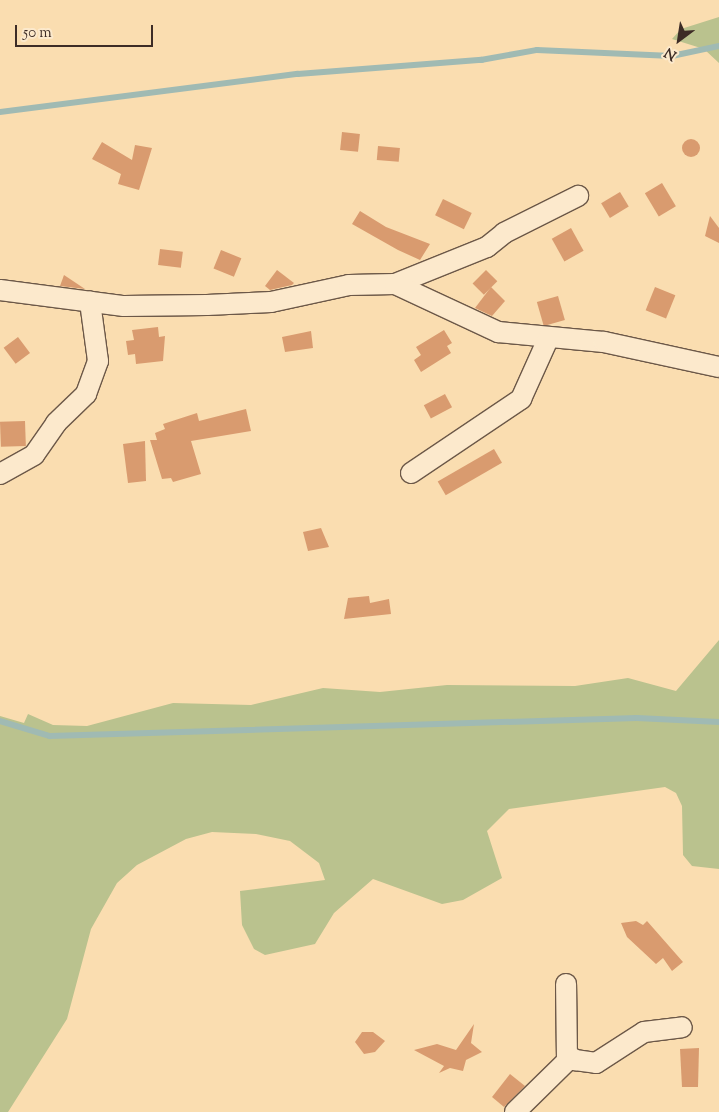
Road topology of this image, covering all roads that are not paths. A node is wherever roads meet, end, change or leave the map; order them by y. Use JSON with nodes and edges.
{"nodes":[{"id":1,"x":578,"y":196,"type":"dead end"},
{"id":2,"x":395,"y":284,"type":"junction"},
{"id":3,"x":0,"y":290,"type":"edge"},
{"id":4,"x":90,"y":302,"type":"junction"},
{"id":5,"x":548,"y":340,"type":"junction"},
{"id":6,"x":719,"y":367,"type":"edge"},
{"id":7,"x":410,"y":473,"type":"dead end"},
{"id":8,"x":0,"y":474,"type":"edge"},
{"id":9,"x":566,"y":984,"type":"dead end"},
{"id":10,"x":682,"y":1027,"type":"dead end"},
{"id":11,"x":568,"y":1055,"type":"junction"},
{"id":12,"x":515,"y":1112,"type":"edge"}],
"edges":[{"from":1,"to":2,"type":"street"},
{"from":2,"to":4,"type":"street"},
{"from":2,"to":5,"type":"street"},
{"from":3,"to":4,"type":"street"},
{"from":4,"to":8,"type":"street"},
{"from":5,"to":6,"type":"street"},
{"from":5,"to":7,"type":"street"},
{"from":9,"to":11,"type":"street"},
{"from":10,"to":11,"type":"street"},
{"from":11,"to":12,"type":"street"}]}
